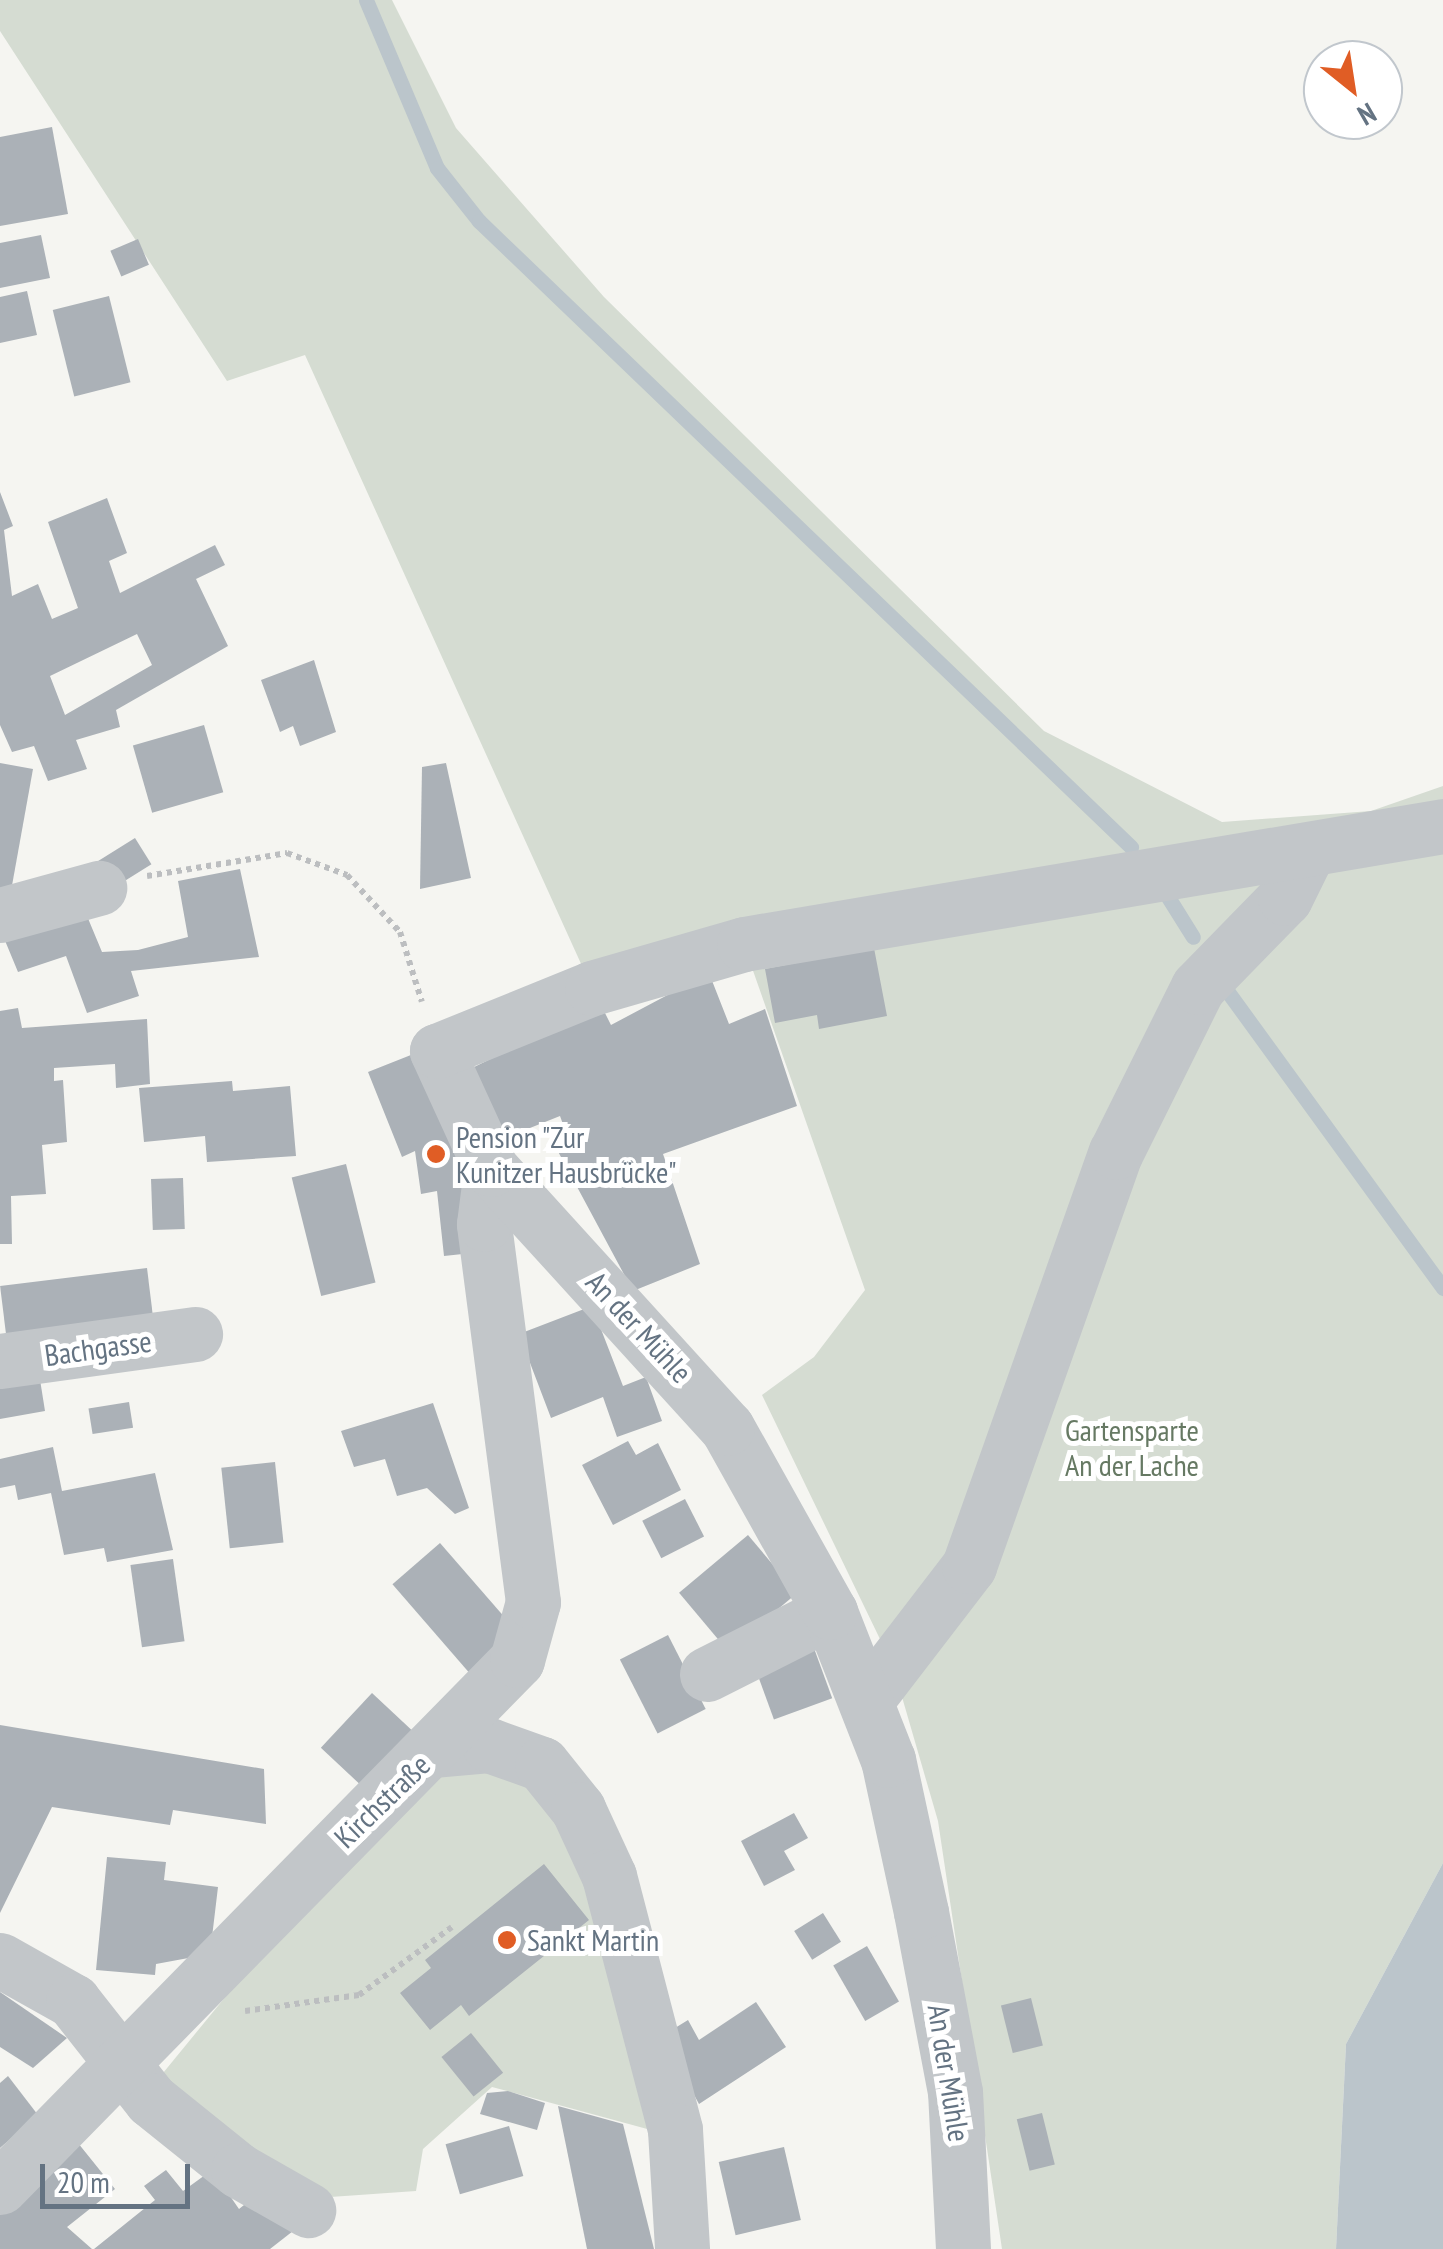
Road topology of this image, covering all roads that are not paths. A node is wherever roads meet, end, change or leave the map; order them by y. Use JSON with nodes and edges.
{"nodes":[{"id":1,"x":1443,"y":826,"type":"edge"},
{"id":2,"x":1308,"y":851,"type":"junction"},
{"id":3,"x":99,"y":888,"type":"road end"},
{"id":4,"x":0,"y":915,"type":"edge"},
{"id":5,"x":491,"y":1169,"type":"junction"},
{"id":6,"x":195,"y":1334,"type":"dead end"},
{"id":7,"x":0,"y":1361,"type":"edge"},
{"id":8,"x":830,"y":1612,"type":"junction"},
{"id":9,"x":707,"y":1674,"type":"dead end"},
{"id":10,"x":867,"y":1700,"type":"junction"},
{"id":11,"x":432,"y":1750,"type":"junction"},
{"id":12,"x":0,"y":1960,"type":"edge"},
{"id":13,"x":130,"y":2062,"type":"junction"},
{"id":14,"x":0,"y":2186,"type":"edge"},
{"id":15,"x":308,"y":2210,"type":"dead end"},
{"id":16,"x":682,"y":2249,"type":"edge"},
{"id":17,"x":963,"y":2249,"type":"edge"}],
"edges":[{"from":1,"to":2,"type":"street"},
{"from":2,"to":5,"type":"street","name":"An der Mühle"},
{"from":2,"to":10,"type":"street"},
{"from":3,"to":4,"type":"street"},
{"from":5,"to":8,"type":"street","name":"An der Mühle"},
{"from":5,"to":11,"type":"street"},
{"from":6,"to":7,"type":"street","name":"Bachgasse"},
{"from":8,"to":9,"type":"street"},
{"from":8,"to":10,"type":"street","name":"An der Mühle"},
{"from":10,"to":17,"type":"street","name":"An der Mühle"},
{"from":11,"to":13,"type":"street","name":"Kirchstraße"},
{"from":11,"to":16,"type":"street","name":"Kirchstraße"},
{"from":12,"to":13,"type":"street"},
{"from":13,"to":14,"type":"street","name":"Kirchstraße"},
{"from":13,"to":15,"type":"street"}]}
